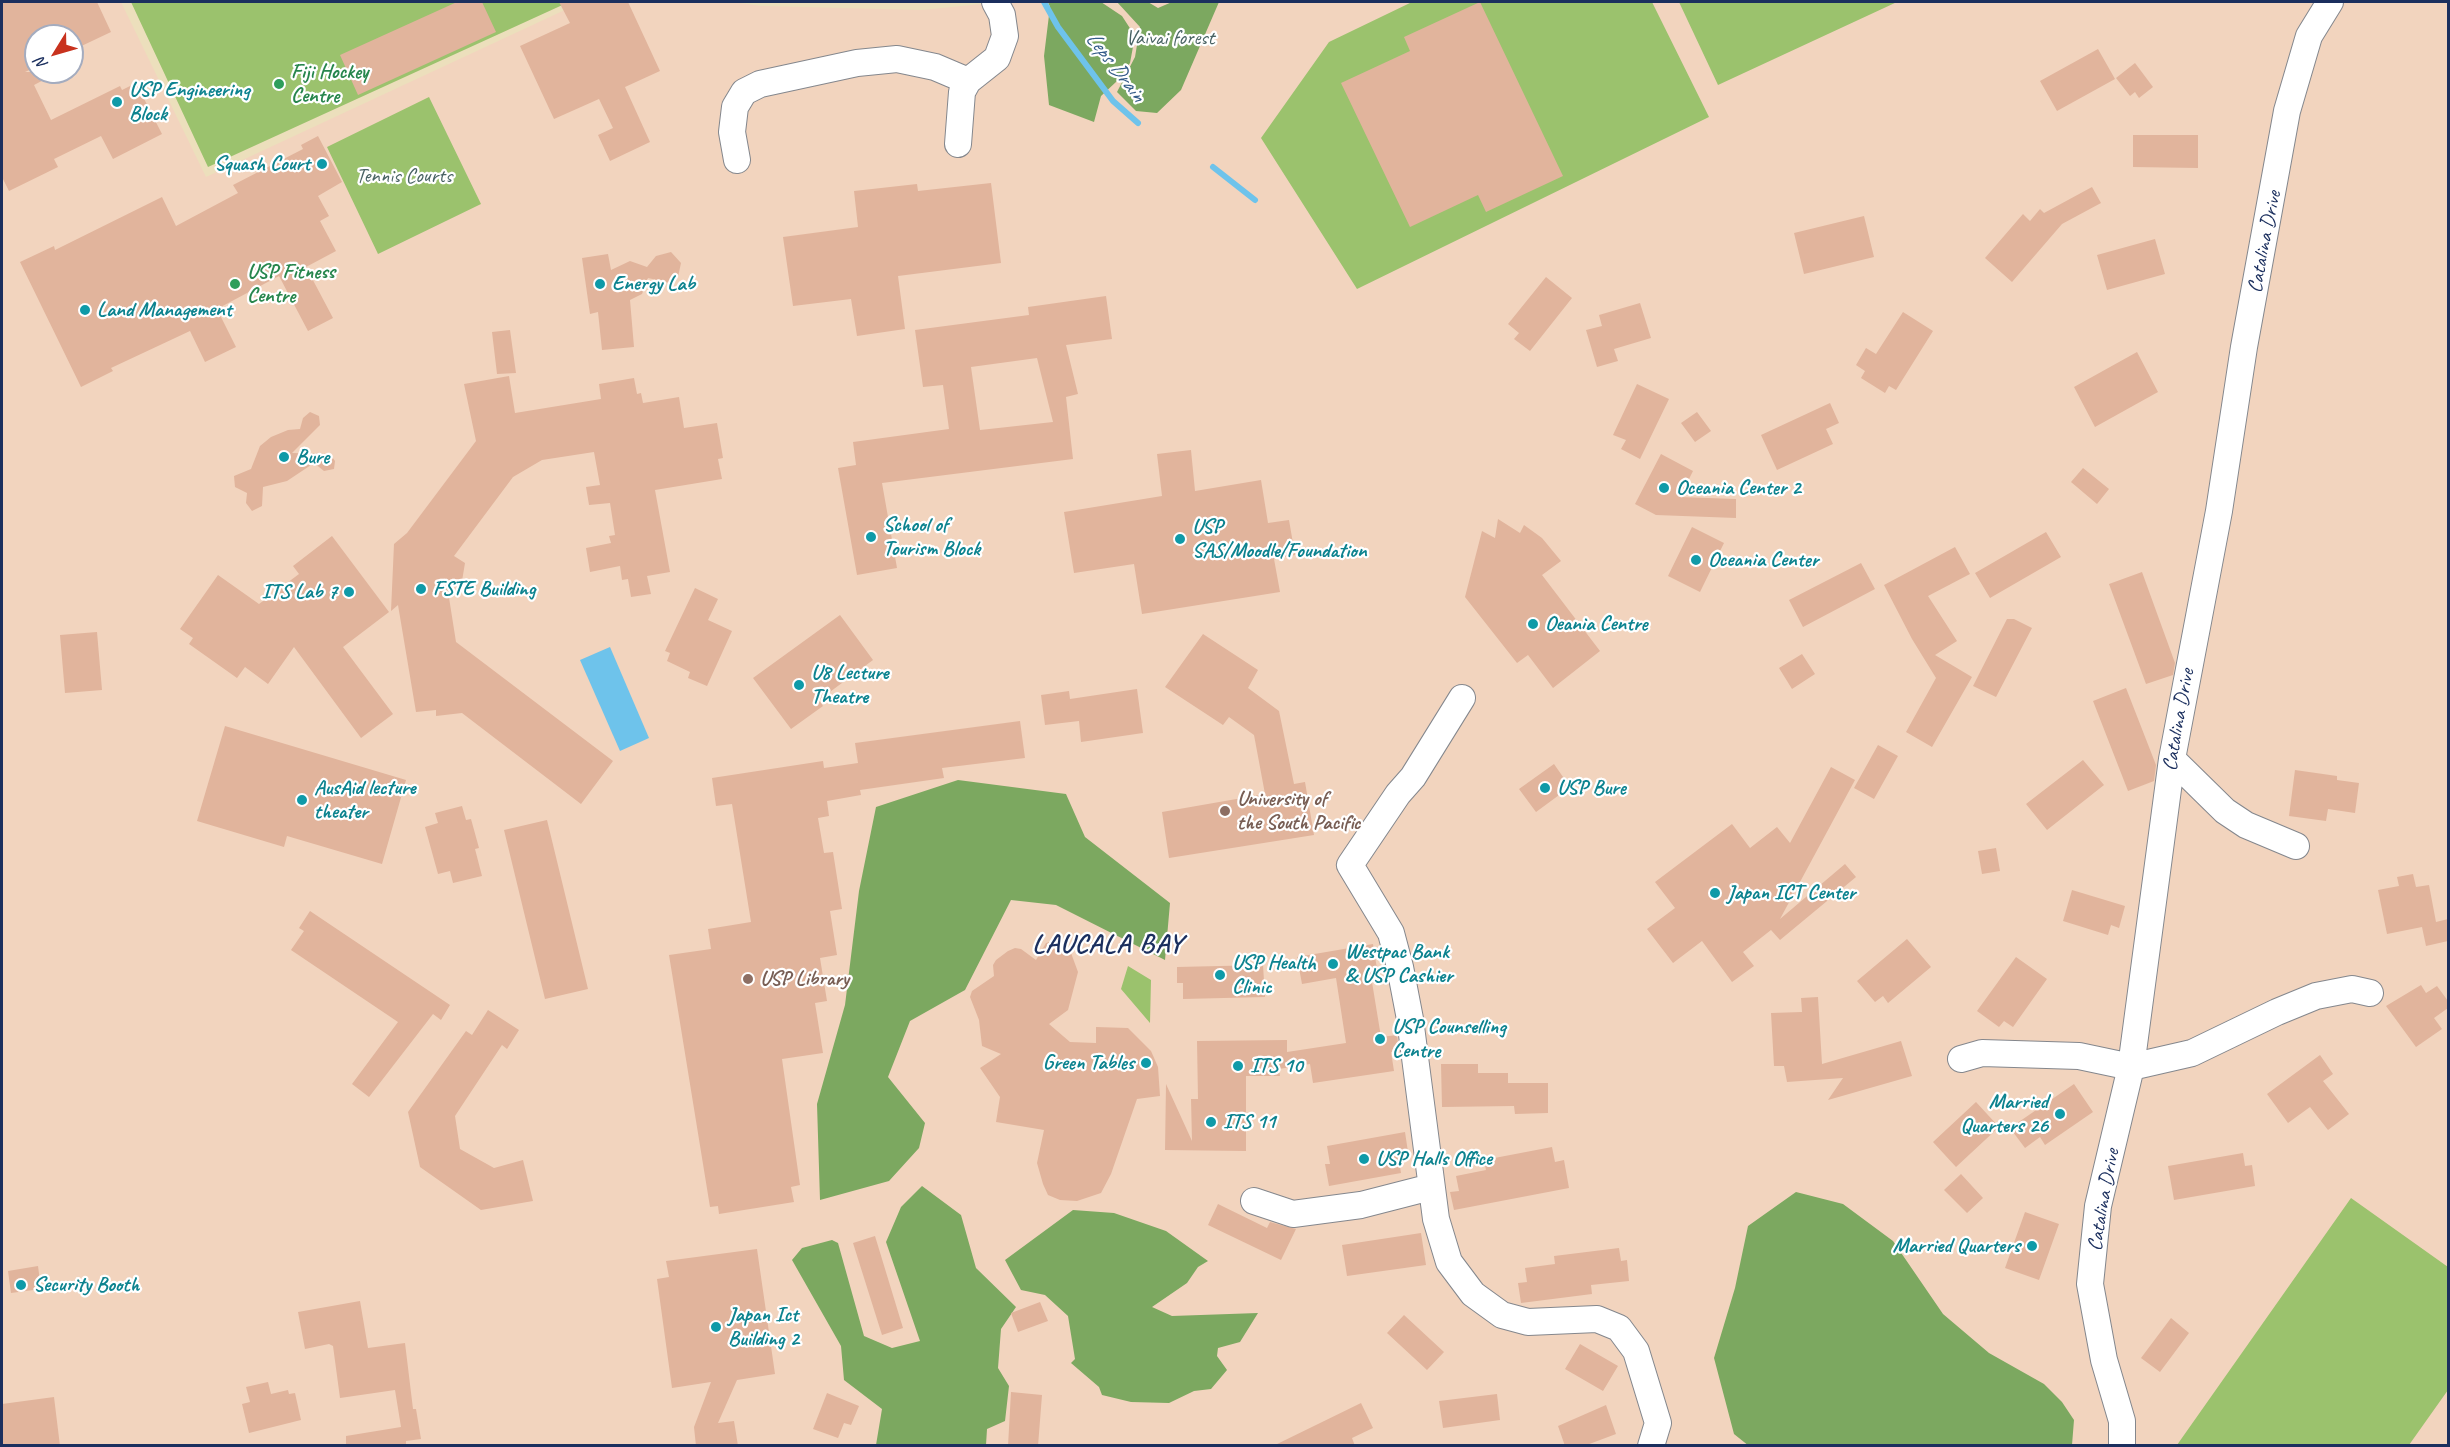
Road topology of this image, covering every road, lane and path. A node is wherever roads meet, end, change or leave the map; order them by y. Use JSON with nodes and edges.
{"nodes":[{"id":1,"x":995,"y":2,"type":"edge"},
{"id":2,"x":2330,"y":2,"type":"edge"},
{"id":3,"x":968,"y":81,"type":"junction"},
{"id":4,"x":958,"y":144,"type":"dead end"},
{"id":5,"x":737,"y":160,"type":"dead end"},
{"id":6,"x":1462,"y":698,"type":"dead end"},
{"id":7,"x":2172,"y":759,"type":"junction"},
{"id":8,"x":2296,"y":846,"type":"dead end"},
{"id":9,"x":2370,"y":993,"type":"dead end"},
{"id":10,"x":1961,"y":1059,"type":"dead end"},
{"id":11,"x":2131,"y":1067,"type":"junction"},
{"id":12,"x":1431,"y":1187,"type":"junction"},
{"id":13,"x":1254,"y":1201,"type":"dead end"},
{"id":14,"x":1651,"y":1446,"type":"edge"},
{"id":15,"x":2122,"y":1446,"type":"edge"}],
"edges":[{"from":1,"to":3,"type":"street"},
{"from":2,"to":7,"type":"street","name":"Catalina Drive"},
{"from":3,"to":4,"type":"street"},
{"from":3,"to":5,"type":"street"},
{"from":6,"to":12,"type":"street"},
{"from":7,"to":8,"type":"street"},
{"from":7,"to":11,"type":"street","name":"Catalina Drive"},
{"from":9,"to":11,"type":"street"},
{"from":10,"to":11,"type":"street"},
{"from":11,"to":15,"type":"street","name":"Catalina Drive"},
{"from":12,"to":13,"type":"street"},
{"from":12,"to":14,"type":"street"}]}
